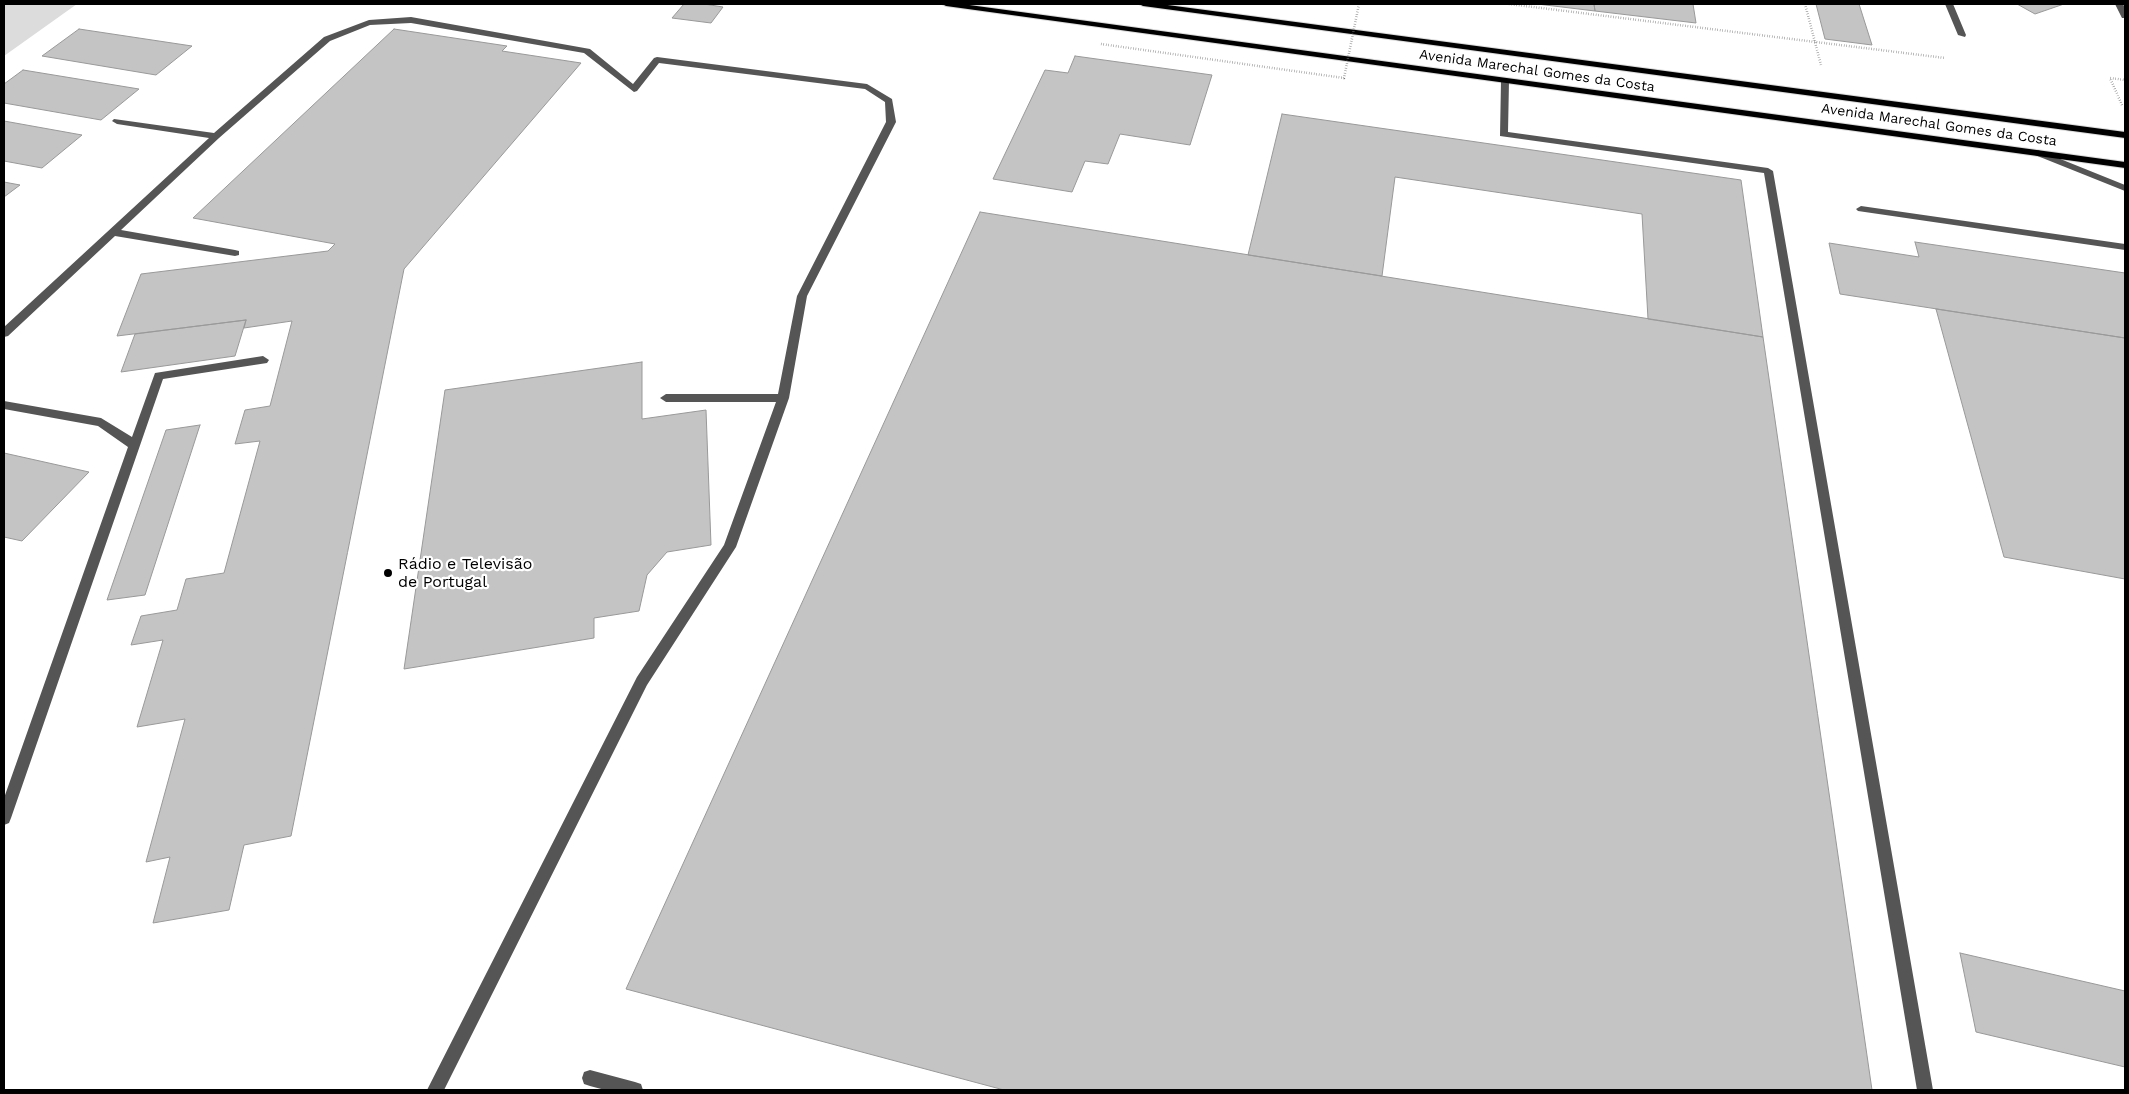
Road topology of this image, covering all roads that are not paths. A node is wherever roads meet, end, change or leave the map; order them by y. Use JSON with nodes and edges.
{"nodes":[{"id":1,"x":946,"y":4,"type":"edge"},
{"id":2,"x":1143,"y":4,"type":"edge"},
{"id":3,"x":1949,"y":4,"type":"edge"},
{"id":4,"x":2119,"y":4,"type":"edge"},
{"id":5,"x":2125,"y":16,"type":"edge"},
{"id":6,"x":1962,"y":35,"type":"road end"},
{"id":7,"x":1505,"y":81,"type":"junction"},
{"id":8,"x":117,"y":121,"type":"dead end"},
{"id":9,"x":2125,"y":135,"type":"edge"},
{"id":10,"x":216,"y":136,"type":"junction"},
{"id":11,"x":2038,"y":153,"type":"junction"},
{"id":12,"x":2125,"y":165,"type":"edge"},
{"id":13,"x":2125,"y":188,"type":"edge"},
{"id":14,"x":1861,"y":209,"type":"dead end"},
{"id":15,"x":113,"y":232,"type":"junction"},
{"id":16,"x":2125,"y":247,"type":"edge"},
{"id":17,"x":235,"y":253,"type":"dead end"},
{"id":18,"x":4,"y":333,"type":"edge"},
{"id":19,"x":263,"y":360,"type":"dead end"},
{"id":20,"x":666,"y":398,"type":"dead end"},
{"id":21,"x":783,"y":398,"type":"junction"},
{"id":22,"x":4,"y":405,"type":"edge"},
{"id":23,"x":134,"y":445,"type":"junction"},
{"id":24,"x":4,"y":818,"type":"edge"},
{"id":25,"x":590,"y":1078,"type":"dead end"},
{"id":26,"x":434,"y":1090,"type":"edge"},
{"id":27,"x":634,"y":1090,"type":"edge"},
{"id":28,"x":1925,"y":1090,"type":"edge"}],
"edges":[{"from":1,"to":7,"type":"main road","name":"Avenida Marechal Gomes da Costa"},
{"from":2,"to":9,"type":"main road","name":"Avenida Marechal Gomes da Costa"},
{"from":3,"to":6,"type":"street"},
{"from":4,"to":5,"type":"street"},
{"from":7,"to":11,"type":"main road","name":"Avenida Marechal Gomes da Costa"},
{"from":7,"to":28,"type":"street"},
{"from":8,"to":10,"type":"street"},
{"from":10,"to":15,"type":"street"},
{"from":10,"to":21,"type":"street"},
{"from":11,"to":12,"type":"main road","name":"Avenida Marechal Gomes da Costa"},
{"from":11,"to":13,"type":"street"},
{"from":14,"to":16,"type":"street"},
{"from":15,"to":17,"type":"street"},
{"from":15,"to":18,"type":"street"},
{"from":19,"to":23,"type":"street"},
{"from":20,"to":21,"type":"street"},
{"from":21,"to":26,"type":"street"},
{"from":22,"to":23,"type":"street"},
{"from":23,"to":24,"type":"street"},
{"from":25,"to":27,"type":"street"}]}
